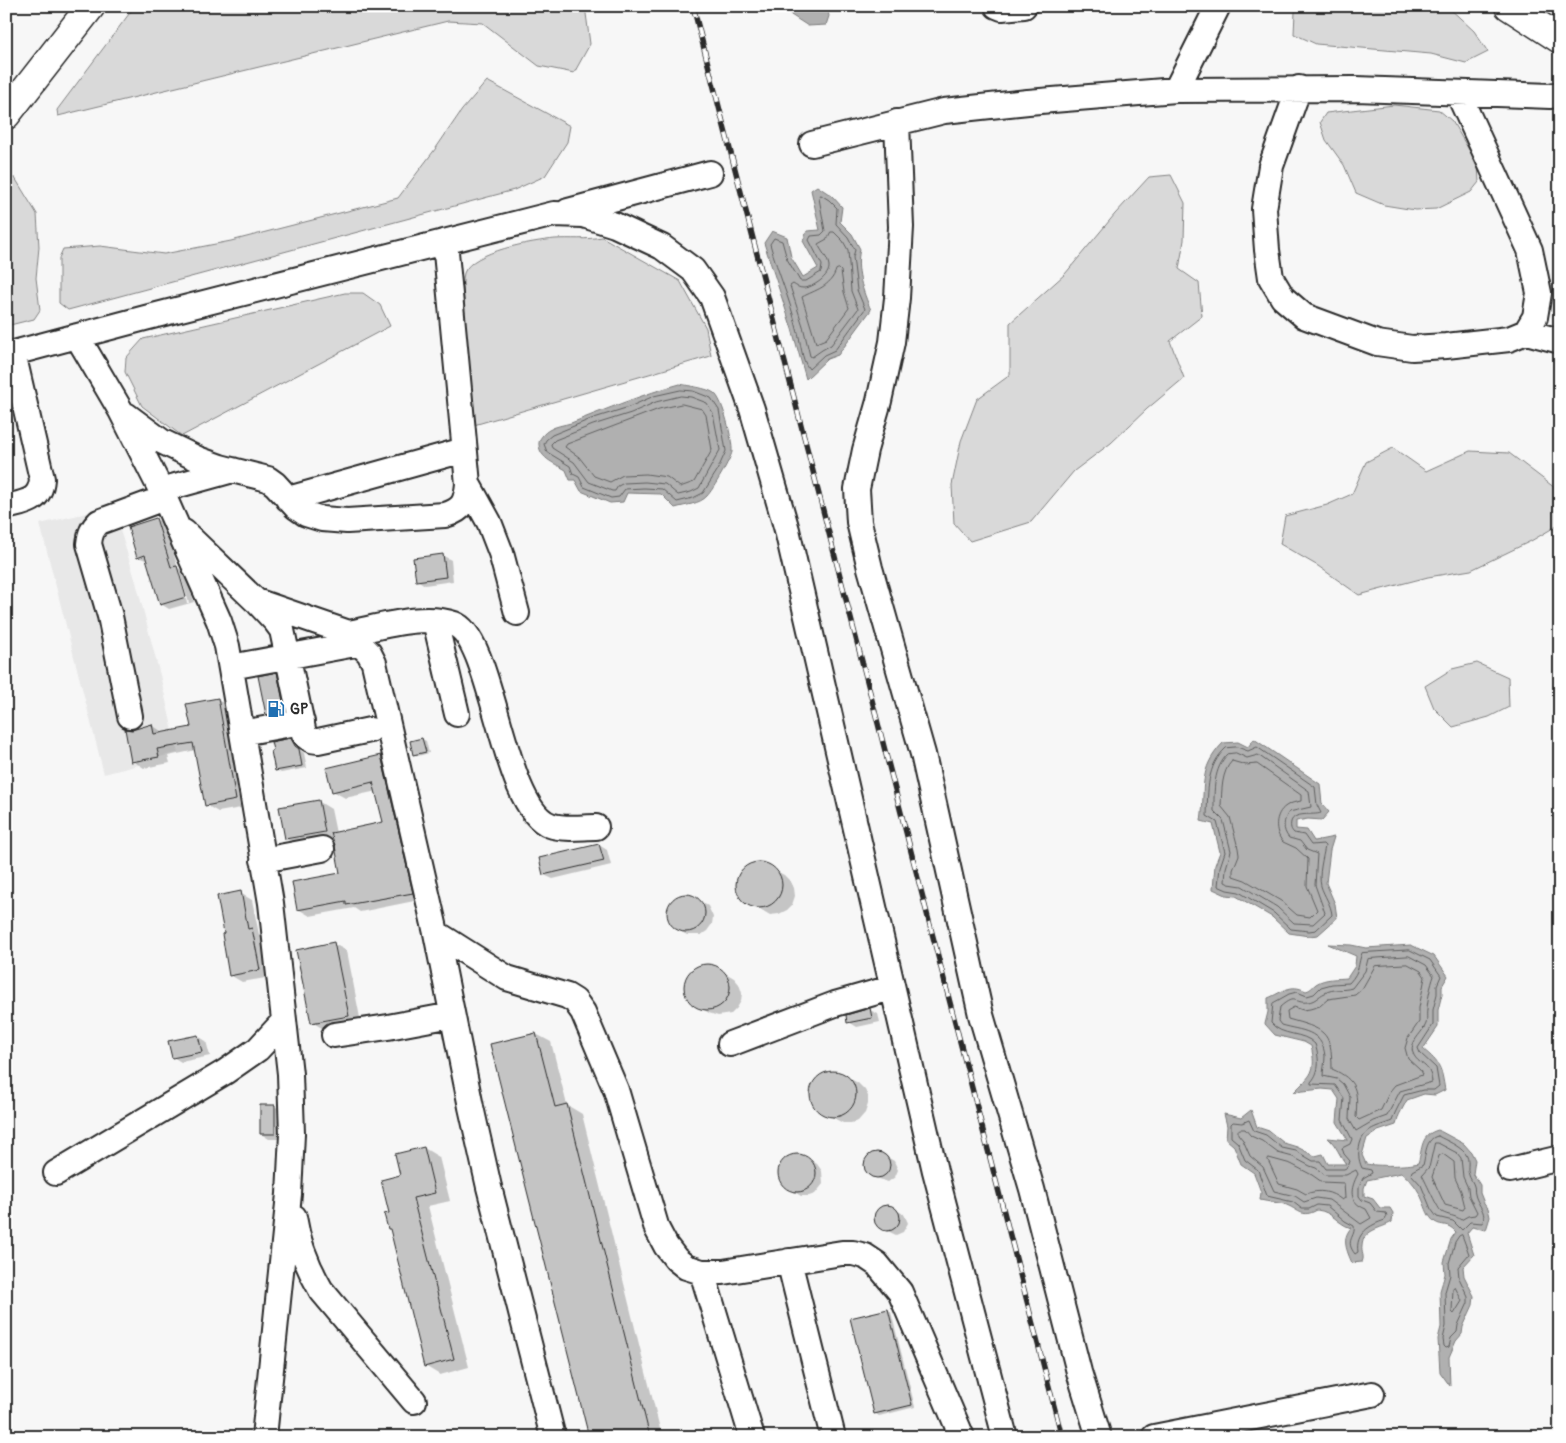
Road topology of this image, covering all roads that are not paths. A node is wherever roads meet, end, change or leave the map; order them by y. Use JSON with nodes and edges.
{"nodes":[{"id":1,"x":91,"y":6,"type":"edge"},
{"id":2,"x":997,"y":6,"type":"edge"},
{"id":3,"x":1019,"y":6,"type":"edge"},
{"id":4,"x":1024,"y":6,"type":"edge"},
{"id":5,"x":1218,"y":6,"type":"edge"},
{"id":6,"x":1510,"y":6,"type":"edge"},
{"id":7,"x":1560,"y":39,"type":"edge"},
{"id":8,"x":1299,"y":88,"type":"junction"},
{"id":9,"x":1176,"y":90,"type":"junction"},
{"id":10,"x":1458,"y":93,"type":"junction"},
{"id":11,"x":1560,"y":94,"type":"edge"},
{"id":12,"x":6,"y":115,"type":"edge"},
{"id":13,"x":897,"y":122,"type":"junction"},
{"id":14,"x":812,"y":144,"type":"dead end"},
{"id":15,"x":710,"y":173,"type":"dead end"},
{"id":16,"x":554,"y":214,"type":"junction"},
{"id":17,"x":445,"y":242,"type":"junction"},
{"id":18,"x":1526,"y":332,"type":"junction"},
{"id":19,"x":77,"y":336,"type":"junction"},
{"id":20,"x":1560,"y":341,"type":"edge"},
{"id":21,"x":9,"y":354,"type":"edge"},
{"id":22,"x":121,"y":411,"type":"junction"},
{"id":23,"x":464,"y":450,"type":"junction"},
{"id":24,"x":233,"y":470,"type":"junction"},
{"id":25,"x":468,"y":484,"type":"junction"},
{"id":26,"x":163,"y":494,"type":"junction"},
{"id":27,"x":288,"y":499,"type":"junction"},
{"id":28,"x":6,"y":506,"type":"edge"},
{"id":29,"x":175,"y":524,"type":"junction"},
{"id":30,"x":256,"y":601,"type":"junction"},
{"id":31,"x":517,"y":613,"type":"dead end"},
{"id":32,"x":435,"y":621,"type":"junction"},
{"id":33,"x":355,"y":638,"type":"junction"},
{"id":34,"x":288,"y":657,"type":"junction"},
{"id":35,"x":230,"y":667,"type":"junction"},
{"id":36,"x":457,"y":714,"type":"dead end"},
{"id":37,"x":130,"y":716,"type":"dead end"},
{"id":38,"x":302,"y":722,"type":"junction"},
{"id":39,"x":370,"y":730,"type":"dead end"},
{"id":40,"x":242,"y":732,"type":"junction"},
{"id":41,"x":596,"y":827,"type":"dead end"},
{"id":42,"x":322,"y":849,"type":"dead end"},
{"id":43,"x":263,"y":860,"type":"junction"},
{"id":44,"x":436,"y":933,"type":"junction"},
{"id":45,"x":892,"y":988,"type":"junction"},
{"id":46,"x":452,"y":1015,"type":"junction"},
{"id":47,"x":284,"y":1021,"type":"junction"},
{"id":48,"x":334,"y":1034,"type":"dead end"},
{"id":49,"x":730,"y":1044,"type":"dead end"},
{"id":50,"x":1560,"y":1158,"type":"edge"},
{"id":51,"x":1510,"y":1170,"type":"dead end"},
{"id":52,"x":56,"y":1173,"type":"dead end"},
{"id":53,"x":289,"y":1194,"type":"junction"},
{"id":54,"x":789,"y":1261,"type":"junction"},
{"id":55,"x":702,"y":1272,"type":"junction"},
{"id":56,"x":1372,"y":1394,"type":"dead end"},
{"id":57,"x":414,"y":1401,"type":"dead end"},
{"id":58,"x":264,"y":1437,"type":"edge"},
{"id":59,"x":553,"y":1437,"type":"edge"},
{"id":60,"x":752,"y":1437,"type":"edge"},
{"id":61,"x":833,"y":1437,"type":"edge"},
{"id":62,"x":962,"y":1437,"type":"edge"},
{"id":63,"x":1005,"y":1437,"type":"edge"},
{"id":64,"x":1099,"y":1437,"type":"edge"},
{"id":65,"x":1154,"y":1437,"type":"edge"}],
"edges":[{"from":1,"to":12,"type":"main road"},
{"from":2,"to":3,"type":"street"},
{"from":3,"to":4,"type":"street"},
{"from":5,"to":9,"type":"street"},
{"from":6,"to":7,"type":"main road"},
{"from":8,"to":9,"type":"street"},
{"from":8,"to":10,"type":"street"},
{"from":8,"to":18,"type":"street"},
{"from":9,"to":13,"type":"street"},
{"from":10,"to":11,"type":"street"},
{"from":10,"to":18,"type":"street"},
{"from":13,"to":14,"type":"street"},
{"from":13,"to":64,"type":"street"},
{"from":15,"to":16,"type":"street"},
{"from":16,"to":17,"type":"street"},
{"from":16,"to":45,"type":"street"},
{"from":17,"to":19,"type":"street"},
{"from":17,"to":23,"type":"street"},
{"from":18,"to":20,"type":"street"},
{"from":19,"to":21,"type":"street"},
{"from":19,"to":22,"type":"street"},
{"from":21,"to":28,"type":"street"},
{"from":22,"to":24,"type":"street"},
{"from":22,"to":26,"type":"street"},
{"from":23,"to":25,"type":"street"},
{"from":23,"to":27,"type":"street"},
{"from":24,"to":26,"type":"street"},
{"from":24,"to":27,"type":"street"},
{"from":25,"to":27,"type":"street"},
{"from":25,"to":31,"type":"street"},
{"from":26,"to":29,"type":"street"},
{"from":26,"to":37,"type":"street"},
{"from":29,"to":30,"type":"street"},
{"from":29,"to":35,"type":"street"},
{"from":30,"to":33,"type":"street"},
{"from":30,"to":34,"type":"street"},
{"from":32,"to":33,"type":"street"},
{"from":32,"to":36,"type":"street"},
{"from":32,"to":41,"type":"street"},
{"from":33,"to":34,"type":"street"},
{"from":33,"to":44,"type":"street"},
{"from":34,"to":35,"type":"street"},
{"from":34,"to":38,"type":"street"},
{"from":35,"to":40,"type":"street"},
{"from":38,"to":39,"type":"street"},
{"from":38,"to":40,"type":"street"},
{"from":40,"to":43,"type":"street"},
{"from":42,"to":43,"type":"street"},
{"from":43,"to":47,"type":"street"},
{"from":44,"to":46,"type":"street"},
{"from":44,"to":55,"type":"street"},
{"from":45,"to":49,"type":"street"},
{"from":45,"to":63,"type":"street"},
{"from":46,"to":48,"type":"street"},
{"from":46,"to":59,"type":"street"},
{"from":47,"to":52,"type":"street"},
{"from":47,"to":53,"type":"street"},
{"from":50,"to":51,"type":"street"},
{"from":53,"to":57,"type":"street"},
{"from":53,"to":58,"type":"street"},
{"from":54,"to":55,"type":"street"},
{"from":54,"to":61,"type":"street"},
{"from":54,"to":62,"type":"street"},
{"from":55,"to":60,"type":"street"},
{"from":56,"to":65,"type":"street"}]}
